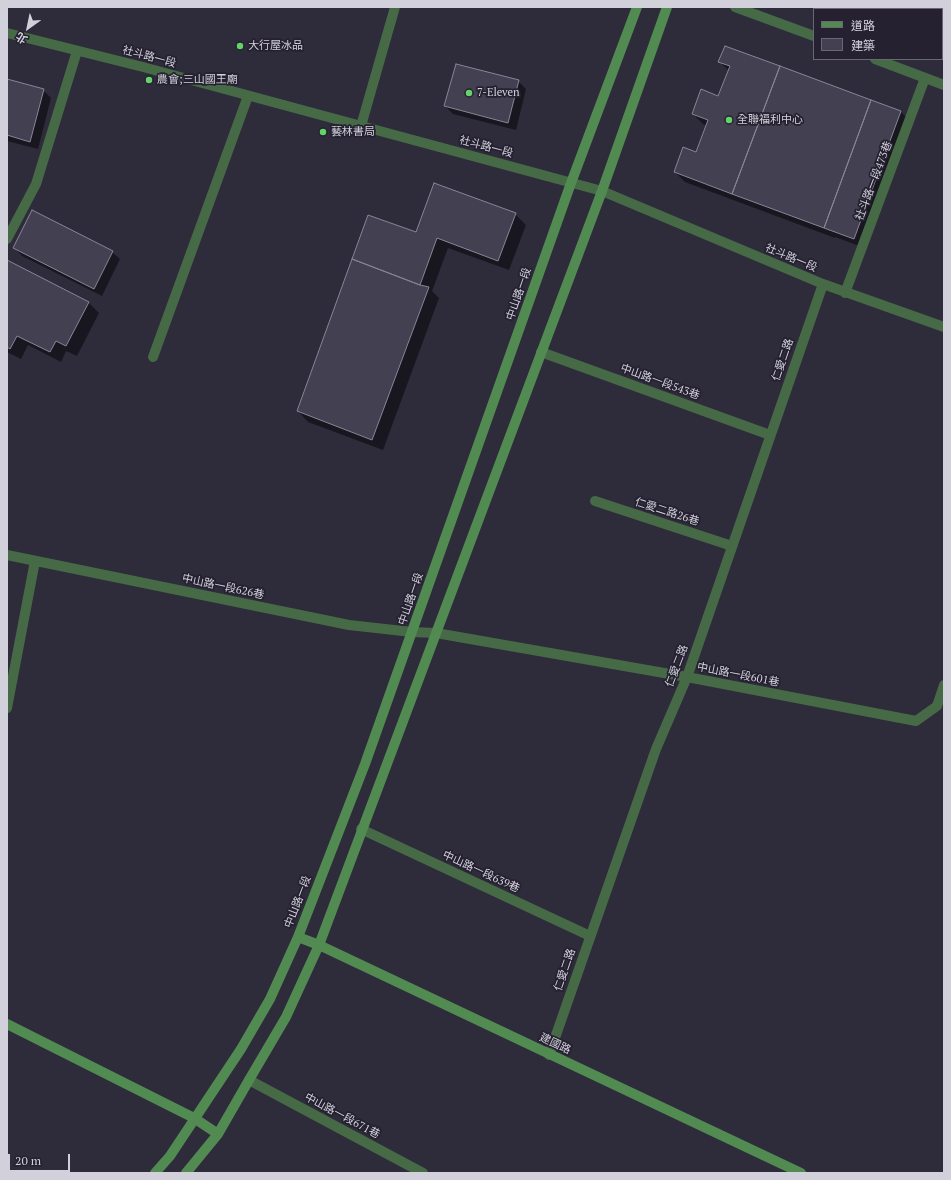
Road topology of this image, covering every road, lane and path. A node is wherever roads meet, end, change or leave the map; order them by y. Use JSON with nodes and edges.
{"nodes":[{"id":1,"x":395,"y":7,"type":"edge"},
{"id":2,"x":637,"y":7,"type":"edge"},
{"id":3,"x":667,"y":7,"type":"edge"},
{"id":4,"x":735,"y":7,"type":"edge"},
{"id":5,"x":7,"y":33,"type":"edge"},
{"id":6,"x":813,"y":36,"type":"edge"},
{"id":7,"x":77,"y":51,"type":"junction"},
{"id":8,"x":877,"y":60,"type":"edge"},
{"id":9,"x":925,"y":78,"type":"junction"},
{"id":10,"x":944,"y":85,"type":"edge"},
{"id":11,"x":248,"y":96,"type":"junction"},
{"id":12,"x":361,"y":126,"type":"junction"},
{"id":13,"x":571,"y":183,"type":"junction"},
{"id":14,"x":602,"y":191,"type":"junction"},
{"id":15,"x":7,"y":239,"type":"edge"},
{"id":16,"x":823,"y":284,"type":"junction"},
{"id":17,"x":845,"y":293,"type":"junction"},
{"id":18,"x":944,"y":327,"type":"edge"},
{"id":19,"x":541,"y":352,"type":"junction"},
{"id":20,"x":153,"y":356,"type":"dead end"},
{"id":21,"x":770,"y":435,"type":"junction"},
{"id":22,"x":595,"y":501,"type":"dead end"},
{"id":23,"x":732,"y":546,"type":"junction"},
{"id":24,"x":7,"y":555,"type":"edge"},
{"id":25,"x":35,"y":561,"type":"junction"},
{"id":26,"x":412,"y":632,"type":"junction"},
{"id":27,"x":436,"y":633,"type":"junction"},
{"id":28,"x":687,"y":677,"type":"junction"},
{"id":29,"x":944,"y":685,"type":"edge"},
{"id":30,"x":7,"y":708,"type":"edge"},
{"id":31,"x":362,"y":829,"type":"junction"},
{"id":32,"x":590,"y":936,"type":"junction"},
{"id":33,"x":298,"y":937,"type":"junction"},
{"id":34,"x":319,"y":945,"type":"junction"},
{"id":35,"x":7,"y":1024,"type":"edge"},
{"id":36,"x":549,"y":1054,"type":"junction"},
{"id":37,"x":249,"y":1080,"type":"junction"},
{"id":38,"x":194,"y":1118,"type":"junction"},
{"id":39,"x":218,"y":1134,"type":"junction"},
{"id":40,"x":797,"y":1172,"type":"edge"},
{"id":41,"x":155,"y":1173,"type":"edge"},
{"id":42,"x":186,"y":1173,"type":"edge"},
{"id":43,"x":423,"y":1173,"type":"edge"}],
"edges":[{"from":1,"to":12,"type":"street"},
{"from":2,"to":13,"type":"main road","name":"中山路一段"},
{"from":3,"to":14,"type":"main road"},
{"from":4,"to":6,"type":"street"},
{"from":5,"to":7,"type":"street","name":"社斗路一段"},
{"from":7,"to":11,"type":"street","name":"社斗路一段"},
{"from":7,"to":15,"type":"street"},
{"from":8,"to":9,"type":"street"},
{"from":9,"to":10,"type":"street"},
{"from":9,"to":17,"type":"street","name":"社斗路一段473巷"},
{"from":11,"to":12,"type":"street","name":"社斗路一段"},
{"from":11,"to":20,"type":"street"},
{"from":12,"to":13,"type":"street","name":"社斗路一段"},
{"from":13,"to":14,"type":"street","name":"社斗路一段"},
{"from":13,"to":26,"type":"main road","name":"中山路一段"},
{"from":14,"to":16,"type":"street","name":"社斗路一段"},
{"from":14,"to":19,"type":"main road"},
{"from":16,"to":17,"type":"street","name":"社斗路一段"},
{"from":16,"to":21,"type":"street","name":"仁愛二路"},
{"from":17,"to":18,"type":"street","name":"社斗路一段"},
{"from":19,"to":21,"type":"street","name":"中山路一段543巷"},
{"from":19,"to":27,"type":"main road"},
{"from":21,"to":23,"type":"street","name":"仁愛二路"},
{"from":22,"to":23,"type":"street","name":"仁愛二路26巷"},
{"from":23,"to":28,"type":"street","name":"仁愛二路"},
{"from":24,"to":25,"type":"street","name":"中山路一段626巷"},
{"from":25,"to":26,"type":"street","name":"中山路一段626巷"},
{"from":25,"to":30,"type":"street"},
{"from":26,"to":27,"type":"street","name":"中山路一段626巷"},
{"from":26,"to":33,"type":"main road","name":"中山路一段"},
{"from":27,"to":28,"type":"street","name":"中山路一段601巷"},
{"from":27,"to":31,"type":"main road"},
{"from":28,"to":29,"type":"street","name":"中山路一段601巷"},
{"from":28,"to":32,"type":"street","name":"仁愛二路"},
{"from":31,"to":32,"type":"street","name":"中山路一段639巷"},
{"from":31,"to":34,"type":"main road"},
{"from":32,"to":36,"type":"street","name":"仁愛二路"},
{"from":33,"to":34,"type":"main road","name":"建國路"},
{"from":33,"to":38,"type":"main road","name":"中山路一段"},
{"from":34,"to":36,"type":"main road","name":"建國路"},
{"from":34,"to":37,"type":"main road"},
{"from":35,"to":38,"type":"main road"},
{"from":36,"to":40,"type":"main road","name":"建國路"},
{"from":37,"to":39,"type":"main road"},
{"from":37,"to":43,"type":"street","name":"中山路一段671巷"},
{"from":38,"to":39,"type":"main road"},
{"from":38,"to":41,"type":"main road","name":"中山路一段"},
{"from":39,"to":42,"type":"main road"}]}
